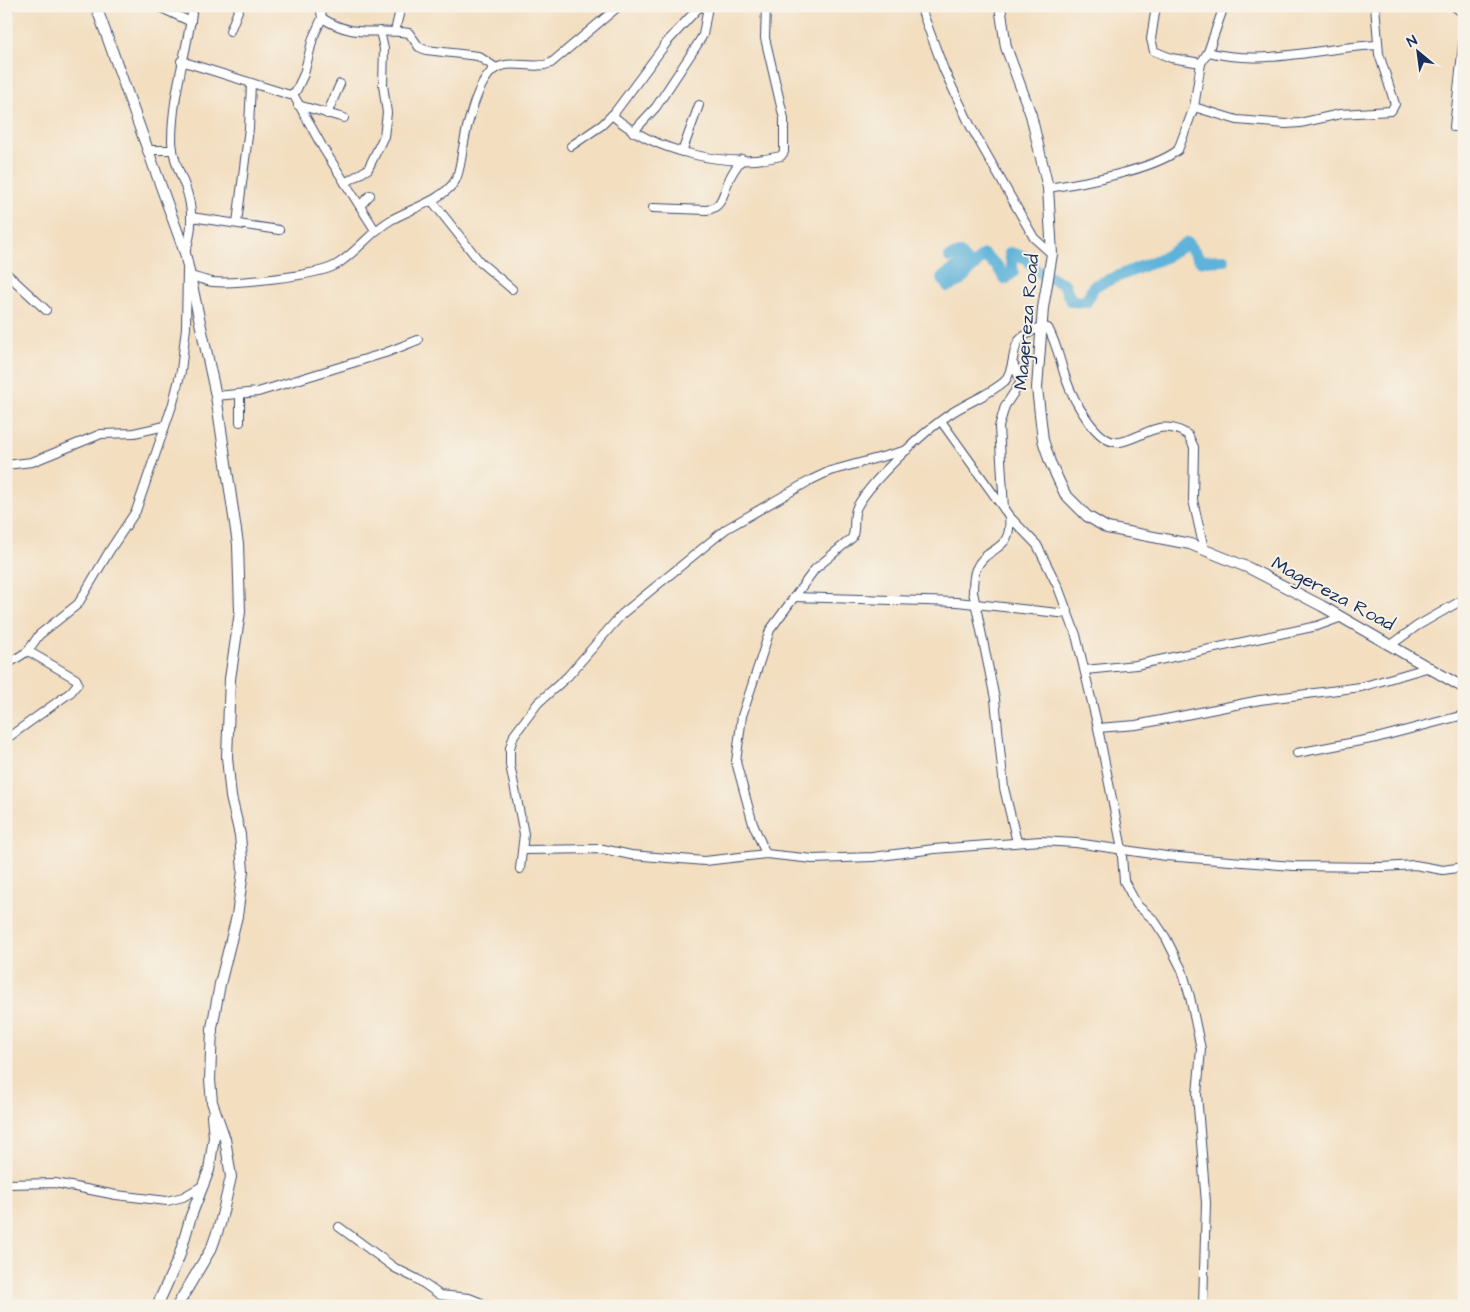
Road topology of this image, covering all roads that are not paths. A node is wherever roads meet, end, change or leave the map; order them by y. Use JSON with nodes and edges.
{"nodes":[{"id":1,"x":11,"y":6,"type":"edge"},
{"id":2,"x":96,"y":6,"type":"edge"},
{"id":3,"x":157,"y":6,"type":"edge"},
{"id":4,"x":193,"y":6,"type":"edge"},
{"id":5,"x":240,"y":6,"type":"edge"},
{"id":6,"x":320,"y":6,"type":"edge"},
{"id":7,"x":401,"y":6,"type":"edge"},
{"id":8,"x":619,"y":6,"type":"edge"},
{"id":9,"x":700,"y":6,"type":"edge"},
{"id":10,"x":708,"y":6,"type":"edge"},
{"id":11,"x":766,"y":6,"type":"edge"},
{"id":12,"x":920,"y":6,"type":"edge"},
{"id":13,"x":1000,"y":6,"type":"edge"},
{"id":14,"x":1156,"y":6,"type":"edge"},
{"id":15,"x":1224,"y":6,"type":"edge"},
{"id":16,"x":1375,"y":6,"type":"edge"},
{"id":17,"x":1454,"y":6,"type":"edge"},
{"id":18,"x":6,"y":8,"type":"edge"},
{"id":19,"x":1464,"y":14,"type":"edge"},
{"id":20,"x":322,"y":18,"type":"junction"},
{"id":21,"x":191,"y":22,"type":"junction"},
{"id":22,"x":230,"y":31,"type":"dead end"},
{"id":23,"x":380,"y":31,"type":"junction"},
{"id":24,"x":395,"y":32,"type":"junction"},
{"id":25,"x":1464,"y":35,"type":"edge"},
{"id":26,"x":1378,"y":45,"type":"junction"},
{"id":27,"x":1208,"y":52,"type":"junction"},
{"id":28,"x":181,"y":61,"type":"junction"},
{"id":29,"x":1201,"y":63,"type":"junction"},
{"id":30,"x":496,"y":68,"type":"junction"},
{"id":31,"x":251,"y":84,"type":"junction"},
{"id":32,"x":340,"y":84,"type":"dead end"},
{"id":33,"x":293,"y":94,"type":"junction"},
{"id":34,"x":298,"y":105,"type":"junction"},
{"id":35,"x":699,"y":105,"type":"dead end"},
{"id":36,"x":1194,"y":107,"type":"junction"},
{"id":37,"x":328,"y":114,"type":"junction"},
{"id":38,"x":612,"y":115,"type":"junction"},
{"id":39,"x":344,"y":118,"type":"dead end"},
{"id":40,"x":1454,"y":126,"type":"dead end"},
{"id":41,"x":633,"y":132,"type":"junction"},
{"id":42,"x":571,"y":146,"type":"dead end"},
{"id":43,"x":150,"y":150,"type":"junction"},
{"id":44,"x":173,"y":150,"type":"junction"},
{"id":45,"x":682,"y":152,"type":"junction"},
{"id":46,"x":742,"y":159,"type":"junction"},
{"id":47,"x":345,"y":182,"type":"junction"},
{"id":48,"x":1048,"y":188,"type":"junction"},
{"id":49,"x":370,"y":195,"type":"dead end"},
{"id":50,"x":432,"y":200,"type":"junction"},
{"id":51,"x":360,"y":206,"type":"junction"},
{"id":52,"x":653,"y":208,"type":"dead end"},
{"id":53,"x":191,"y":217,"type":"junction"},
{"id":54,"x":237,"y":223,"type":"junction"},
{"id":55,"x":279,"y":230,"type":"dead end"},
{"id":56,"x":375,"y":230,"type":"junction"},
{"id":57,"x":1052,"y":254,"type":"junction"},
{"id":58,"x":187,"y":258,"type":"junction"},
{"id":59,"x":6,"y":273,"type":"edge"},
{"id":60,"x":191,"y":276,"type":"junction"},
{"id":61,"x":512,"y":289,"type":"dead end"},
{"id":62,"x":46,"y":310,"type":"dead end"},
{"id":63,"x":1041,"y":326,"type":"junction"},
{"id":64,"x":418,"y":340,"type":"dead end"},
{"id":65,"x":1014,"y":365,"type":"junction"},
{"id":66,"x":240,"y":395,"type":"junction"},
{"id":67,"x":216,"y":396,"type":"junction"},
{"id":68,"x":240,"y":422,"type":"dead end"},
{"id":69,"x":941,"y":422,"type":"junction"},
{"id":70,"x":165,"y":426,"type":"junction"},
{"id":71,"x":909,"y":449,"type":"junction"},
{"id":72,"x":6,"y":465,"type":"edge"},
{"id":73,"x":1007,"y":513,"type":"junction"},
{"id":74,"x":1204,"y":549,"type":"junction"},
{"id":75,"x":794,"y":597,"type":"junction"},
{"id":76,"x":1464,"y":599,"type":"edge"},
{"id":77,"x":974,"y":604,"type":"junction"},
{"id":78,"x":1068,"y":614,"type":"junction"},
{"id":79,"x":1342,"y":617,"type":"junction"},
{"id":80,"x":1391,"y":645,"type":"junction"},
{"id":81,"x":28,"y":651,"type":"junction"},
{"id":82,"x":6,"y":665,"type":"edge"},
{"id":83,"x":1430,"y":667,"type":"junction"},
{"id":84,"x":1085,"y":670,"type":"junction"},
{"id":85,"x":1464,"y":688,"type":"edge"},
{"id":86,"x":1464,"y":715,"type":"edge"},
{"id":87,"x":1098,"y":728,"type":"junction"},
{"id":88,"x":6,"y":739,"type":"edge"},
{"id":89,"x":1297,"y":753,"type":"dead end"},
{"id":90,"x":1017,"y":842,"type":"junction"},
{"id":91,"x":1120,"y":849,"type":"junction"},
{"id":92,"x":524,"y":850,"type":"junction"},
{"id":93,"x":766,"y":854,"type":"junction"},
{"id":94,"x":1464,"y":867,"type":"edge"},
{"id":95,"x":520,"y":869,"type":"dead end"},
{"id":96,"x":212,"y":1102,"type":"junction"},
{"id":97,"x":6,"y":1184,"type":"edge"},
{"id":98,"x":204,"y":1185,"type":"junction"},
{"id":99,"x":339,"y":1226,"type":"dead end"},
{"id":100,"x":452,"y":1297,"type":"junction"},
{"id":101,"x":477,"y":1303,"type":"edge"},
{"id":102,"x":157,"y":1306,"type":"edge"},
{"id":103,"x":177,"y":1306,"type":"edge"},
{"id":104,"x":459,"y":1306,"type":"edge"},
{"id":105,"x":490,"y":1306,"type":"edge"},
{"id":106,"x":1202,"y":1306,"type":"edge"}],
"edges":[{"from":1,"to":18,"type":"street"},
{"from":2,"to":43,"type":"street"},
{"from":3,"to":21,"type":"street"},
{"from":4,"to":21,"type":"street"},
{"from":5,"to":22,"type":"street"},
{"from":6,"to":20,"type":"street"},
{"from":7,"to":24,"type":"street"},
{"from":8,"to":30,"type":"street"},
{"from":9,"to":38,"type":"street"},
{"from":10,"to":41,"type":"street"},
{"from":11,"to":46,"type":"street"},
{"from":12,"to":57,"type":"street"},
{"from":13,"to":48,"type":"street","name":"Magereza Road"},
{"from":14,"to":29,"type":"street"},
{"from":15,"to":27,"type":"street"},
{"from":16,"to":26,"type":"street"},
{"from":17,"to":19,"type":"street"},
{"from":20,"to":23,"type":"street"},
{"from":20,"to":33,"type":"street"},
{"from":21,"to":28,"type":"street"},
{"from":23,"to":24,"type":"street"},
{"from":23,"to":47,"type":"street"},
{"from":24,"to":30,"type":"street"},
{"from":25,"to":40,"type":"street"},
{"from":26,"to":27,"type":"street"},
{"from":26,"to":36,"type":"street"},
{"from":27,"to":29,"type":"street"},
{"from":28,"to":31,"type":"street"},
{"from":28,"to":44,"type":"street"},
{"from":29,"to":36,"type":"street"},
{"from":30,"to":50,"type":"street"},
{"from":31,"to":33,"type":"street"},
{"from":31,"to":54,"type":"street"},
{"from":32,"to":37,"type":"street"},
{"from":33,"to":34,"type":"street"},
{"from":34,"to":37,"type":"street"},
{"from":34,"to":47,"type":"street"},
{"from":35,"to":45,"type":"street"},
{"from":36,"to":48,"type":"street"},
{"from":37,"to":39,"type":"street"},
{"from":38,"to":41,"type":"street"},
{"from":38,"to":42,"type":"street"},
{"from":41,"to":45,"type":"street"},
{"from":43,"to":44,"type":"street"},
{"from":43,"to":58,"type":"street"},
{"from":44,"to":53,"type":"street"},
{"from":45,"to":46,"type":"street"},
{"from":46,"to":52,"type":"street"},
{"from":47,"to":51,"type":"street"},
{"from":48,"to":57,"type":"street","name":"Magereza Road"},
{"from":49,"to":51,"type":"street"},
{"from":50,"to":56,"type":"street"},
{"from":50,"to":61,"type":"street"},
{"from":51,"to":56,"type":"street"},
{"from":53,"to":54,"type":"street"},
{"from":53,"to":58,"type":"street"},
{"from":54,"to":55,"type":"street"},
{"from":56,"to":60,"type":"street"},
{"from":57,"to":63,"type":"street","name":"Magereza Road"},
{"from":58,"to":60,"type":"street"},
{"from":58,"to":70,"type":"street"},
{"from":59,"to":62,"type":"street"},
{"from":60,"to":67,"type":"street"},
{"from":63,"to":65,"type":"street"},
{"from":63,"to":74,"type":"street","name":"Magereza Road"},
{"from":63,"to":74,"type":"street"},
{"from":64,"to":66,"type":"street"},
{"from":65,"to":69,"type":"street"},
{"from":65,"to":73,"type":"street"},
{"from":66,"to":67,"type":"street"},
{"from":66,"to":68,"type":"street"},
{"from":67,"to":96,"type":"street"},
{"from":69,"to":71,"type":"street"},
{"from":69,"to":73,"type":"street"},
{"from":70,"to":72,"type":"street"},
{"from":70,"to":81,"type":"street"},
{"from":71,"to":75,"type":"street"},
{"from":71,"to":92,"type":"street"},
{"from":73,"to":77,"type":"street"},
{"from":73,"to":78,"type":"street"},
{"from":74,"to":79,"type":"street","name":"Magereza Road"},
{"from":75,"to":77,"type":"street"},
{"from":75,"to":93,"type":"street"},
{"from":76,"to":80,"type":"street"},
{"from":77,"to":78,"type":"street"},
{"from":77,"to":90,"type":"street"},
{"from":78,"to":84,"type":"street"},
{"from":79,"to":80,"type":"street","name":"Magereza Road"},
{"from":79,"to":84,"type":"street"},
{"from":80,"to":83,"type":"street","name":"Magereza Road"},
{"from":81,"to":82,"type":"street"},
{"from":81,"to":88,"type":"street"},
{"from":83,"to":85,"type":"street","name":"Magereza Road"},
{"from":83,"to":87,"type":"street"},
{"from":84,"to":87,"type":"street"},
{"from":86,"to":89,"type":"street"},
{"from":87,"to":91,"type":"street"},
{"from":90,"to":91,"type":"street"},
{"from":90,"to":93,"type":"street"},
{"from":91,"to":94,"type":"street"},
{"from":91,"to":106,"type":"street"},
{"from":92,"to":93,"type":"street"},
{"from":92,"to":95,"type":"street"},
{"from":96,"to":98,"type":"street"},
{"from":96,"to":103,"type":"street"},
{"from":97,"to":98,"type":"street"},
{"from":98,"to":102,"type":"street"},
{"from":99,"to":100,"type":"street"},
{"from":100,"to":101,"type":"street"},
{"from":100,"to":104,"type":"street"},
{"from":101,"to":105,"type":"street"}]}
